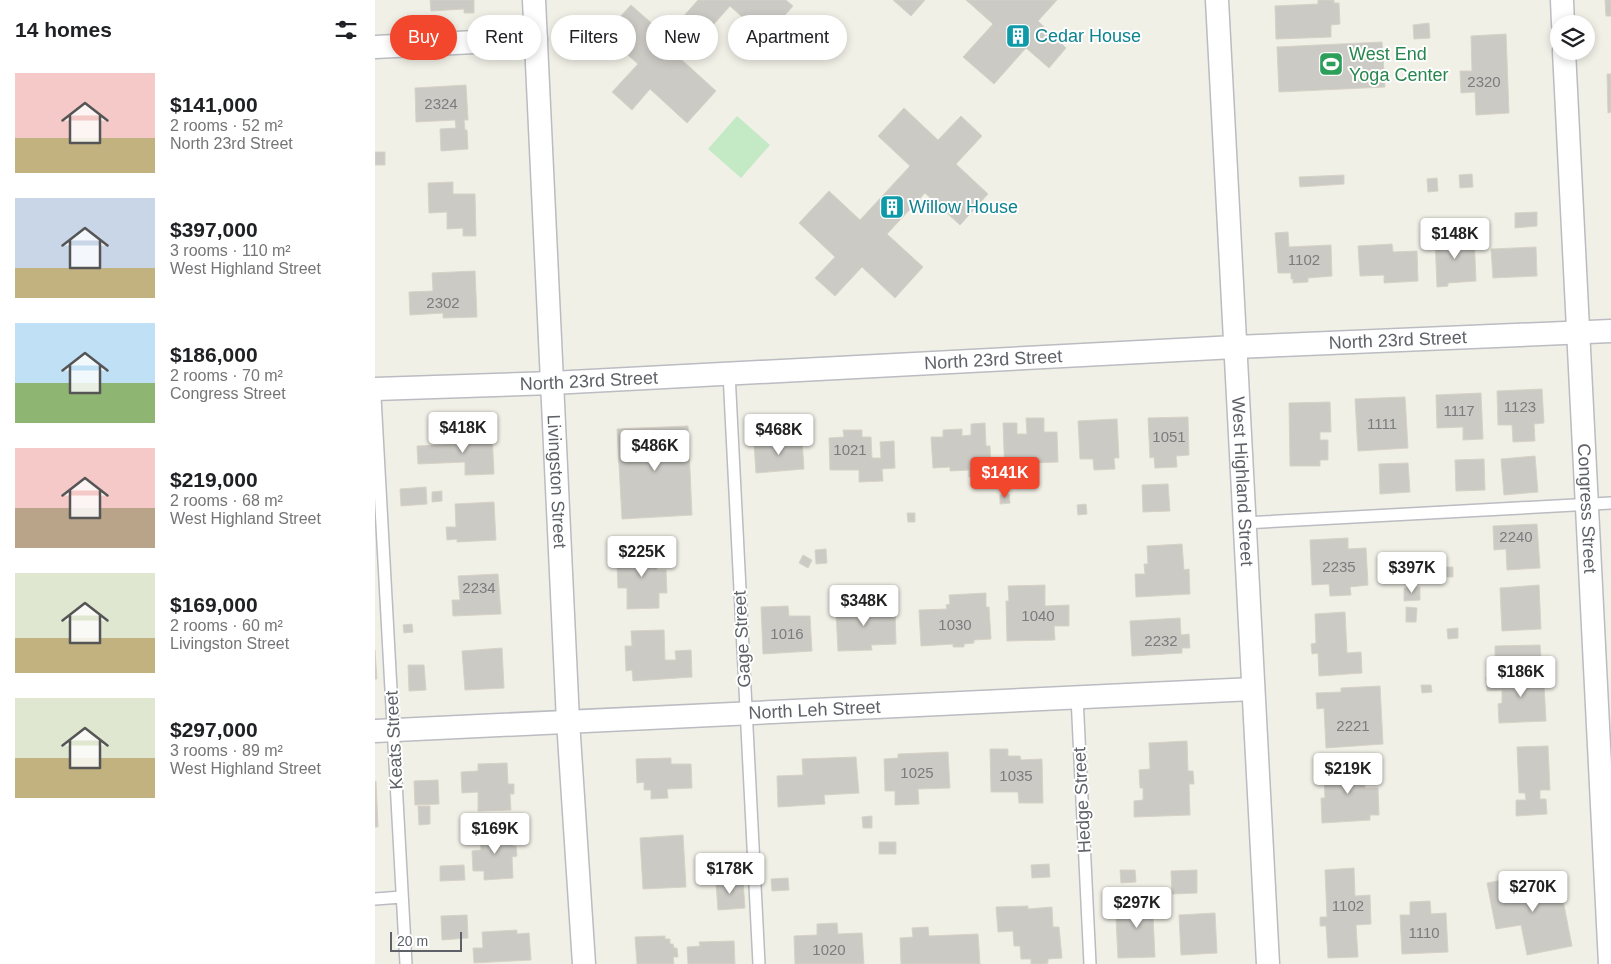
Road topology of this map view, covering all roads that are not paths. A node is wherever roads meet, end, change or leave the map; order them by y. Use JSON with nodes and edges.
{"nodes":[{"id":1,"x":534,"y":0,"type":"edge"},
{"id":2,"x":1217,"y":0,"type":"edge"},
{"id":3,"x":1562,"y":0,"type":"edge"},
{"id":4,"x":534,"y":15,"type":"edge"},
{"id":5,"x":1563,"y":15,"type":"edge"},
{"id":6,"x":467,"y":42,"type":"edge"},
{"id":7,"x":375,"y":47,"type":"edge"},
{"id":8,"x":536,"y":60,"type":"edge"},
{"id":9,"x":1564,"y":60,"type":"edge"},
{"id":10,"x":1611,"y":330,"type":"edge"},
{"id":11,"x":1578,"y":332,"type":"junction"},
{"id":12,"x":1235,"y":347,"type":"junction"},
{"id":13,"x":729,"y":373,"type":"junction"},
{"id":14,"x":552,"y":383,"type":"junction"},
{"id":15,"x":375,"y":390,"type":"edge"},
{"id":16,"x":375,"y":397,"type":"edge"},
{"id":17,"x":1611,"y":503,"type":"edge"},
{"id":18,"x":1587,"y":504,"type":"junction"},
{"id":19,"x":1244,"y":523,"type":"junction"},
{"id":20,"x":1253,"y":689,"type":"junction"},
{"id":21,"x":1077,"y":697,"type":"junction"},
{"id":22,"x":746,"y":712,"type":"junction"},
{"id":23,"x":568,"y":721,"type":"junction"},
{"id":24,"x":384,"y":730,"type":"edge"},
{"id":25,"x":1607,"y":835,"type":"edge"},
{"id":26,"x":402,"y":897,"type":"junction"},
{"id":27,"x":375,"y":899,"type":"edge"},
{"id":28,"x":406,"y":964,"type":"edge"},
{"id":29,"x":584,"y":964,"type":"edge"},
{"id":30,"x":759,"y":964,"type":"edge"},
{"id":31,"x":1090,"y":964,"type":"edge"},
{"id":32,"x":1268,"y":964,"type":"edge"},
{"id":33,"x":1610,"y":964,"type":"edge"}],
"edges":[{"from":1,"to":4,"type":"street","name":"Livingston Street"},
{"from":2,"to":12,"type":"street","name":"West Highland Street"},
{"from":3,"to":5,"type":"street"},
{"from":6,"to":7,"type":"street"},
{"from":8,"to":14,"type":"street","name":"Livingston Street"},
{"from":9,"to":11,"type":"street","name":"Congress Street"},
{"from":10,"to":11,"type":"street","name":"North 23rd Street"},
{"from":11,"to":12,"type":"street","name":"North 23rd Street"},
{"from":11,"to":18,"type":"street","name":"Congress Street"},
{"from":12,"to":13,"type":"street","name":"North 23rd Street"},
{"from":12,"to":19,"type":"street","name":"West Highland Street"},
{"from":13,"to":14,"type":"street","name":"North 23rd Street"},
{"from":13,"to":22,"type":"lane","name":"Gage Street"},
{"from":14,"to":15,"type":"street","name":"North 23rd Street"},
{"from":14,"to":23,"type":"street","name":"Livingston Street"},
{"from":16,"to":24,"type":"lane","name":"Keats Street"},
{"from":17,"to":18,"type":"lane"},
{"from":18,"to":19,"type":"lane"},
{"from":18,"to":25,"type":"street","name":"Congress Street"},
{"from":19,"to":20,"type":"street","name":"West Highland Street"},
{"from":20,"to":21,"type":"street","name":"North Leh Street"},
{"from":20,"to":32,"type":"street","name":"West Highland Street"},
{"from":21,"to":22,"type":"street","name":"North Leh Street"},
{"from":21,"to":31,"type":"lane","name":"Hedge Street"},
{"from":22,"to":23,"type":"street","name":"North Leh Street"},
{"from":22,"to":30,"type":"lane","name":"Gage Street"},
{"from":23,"to":24,"type":"street","name":"North Leh Street"},
{"from":23,"to":29,"type":"street","name":"Livingston Street"},
{"from":24,"to":26,"type":"lane","name":"Keats Street"},
{"from":25,"to":33,"type":"street","name":"Congress Street"},
{"from":26,"to":27,"type":"lane"},
{"from":26,"to":28,"type":"lane","name":"Keats Street"}]}
